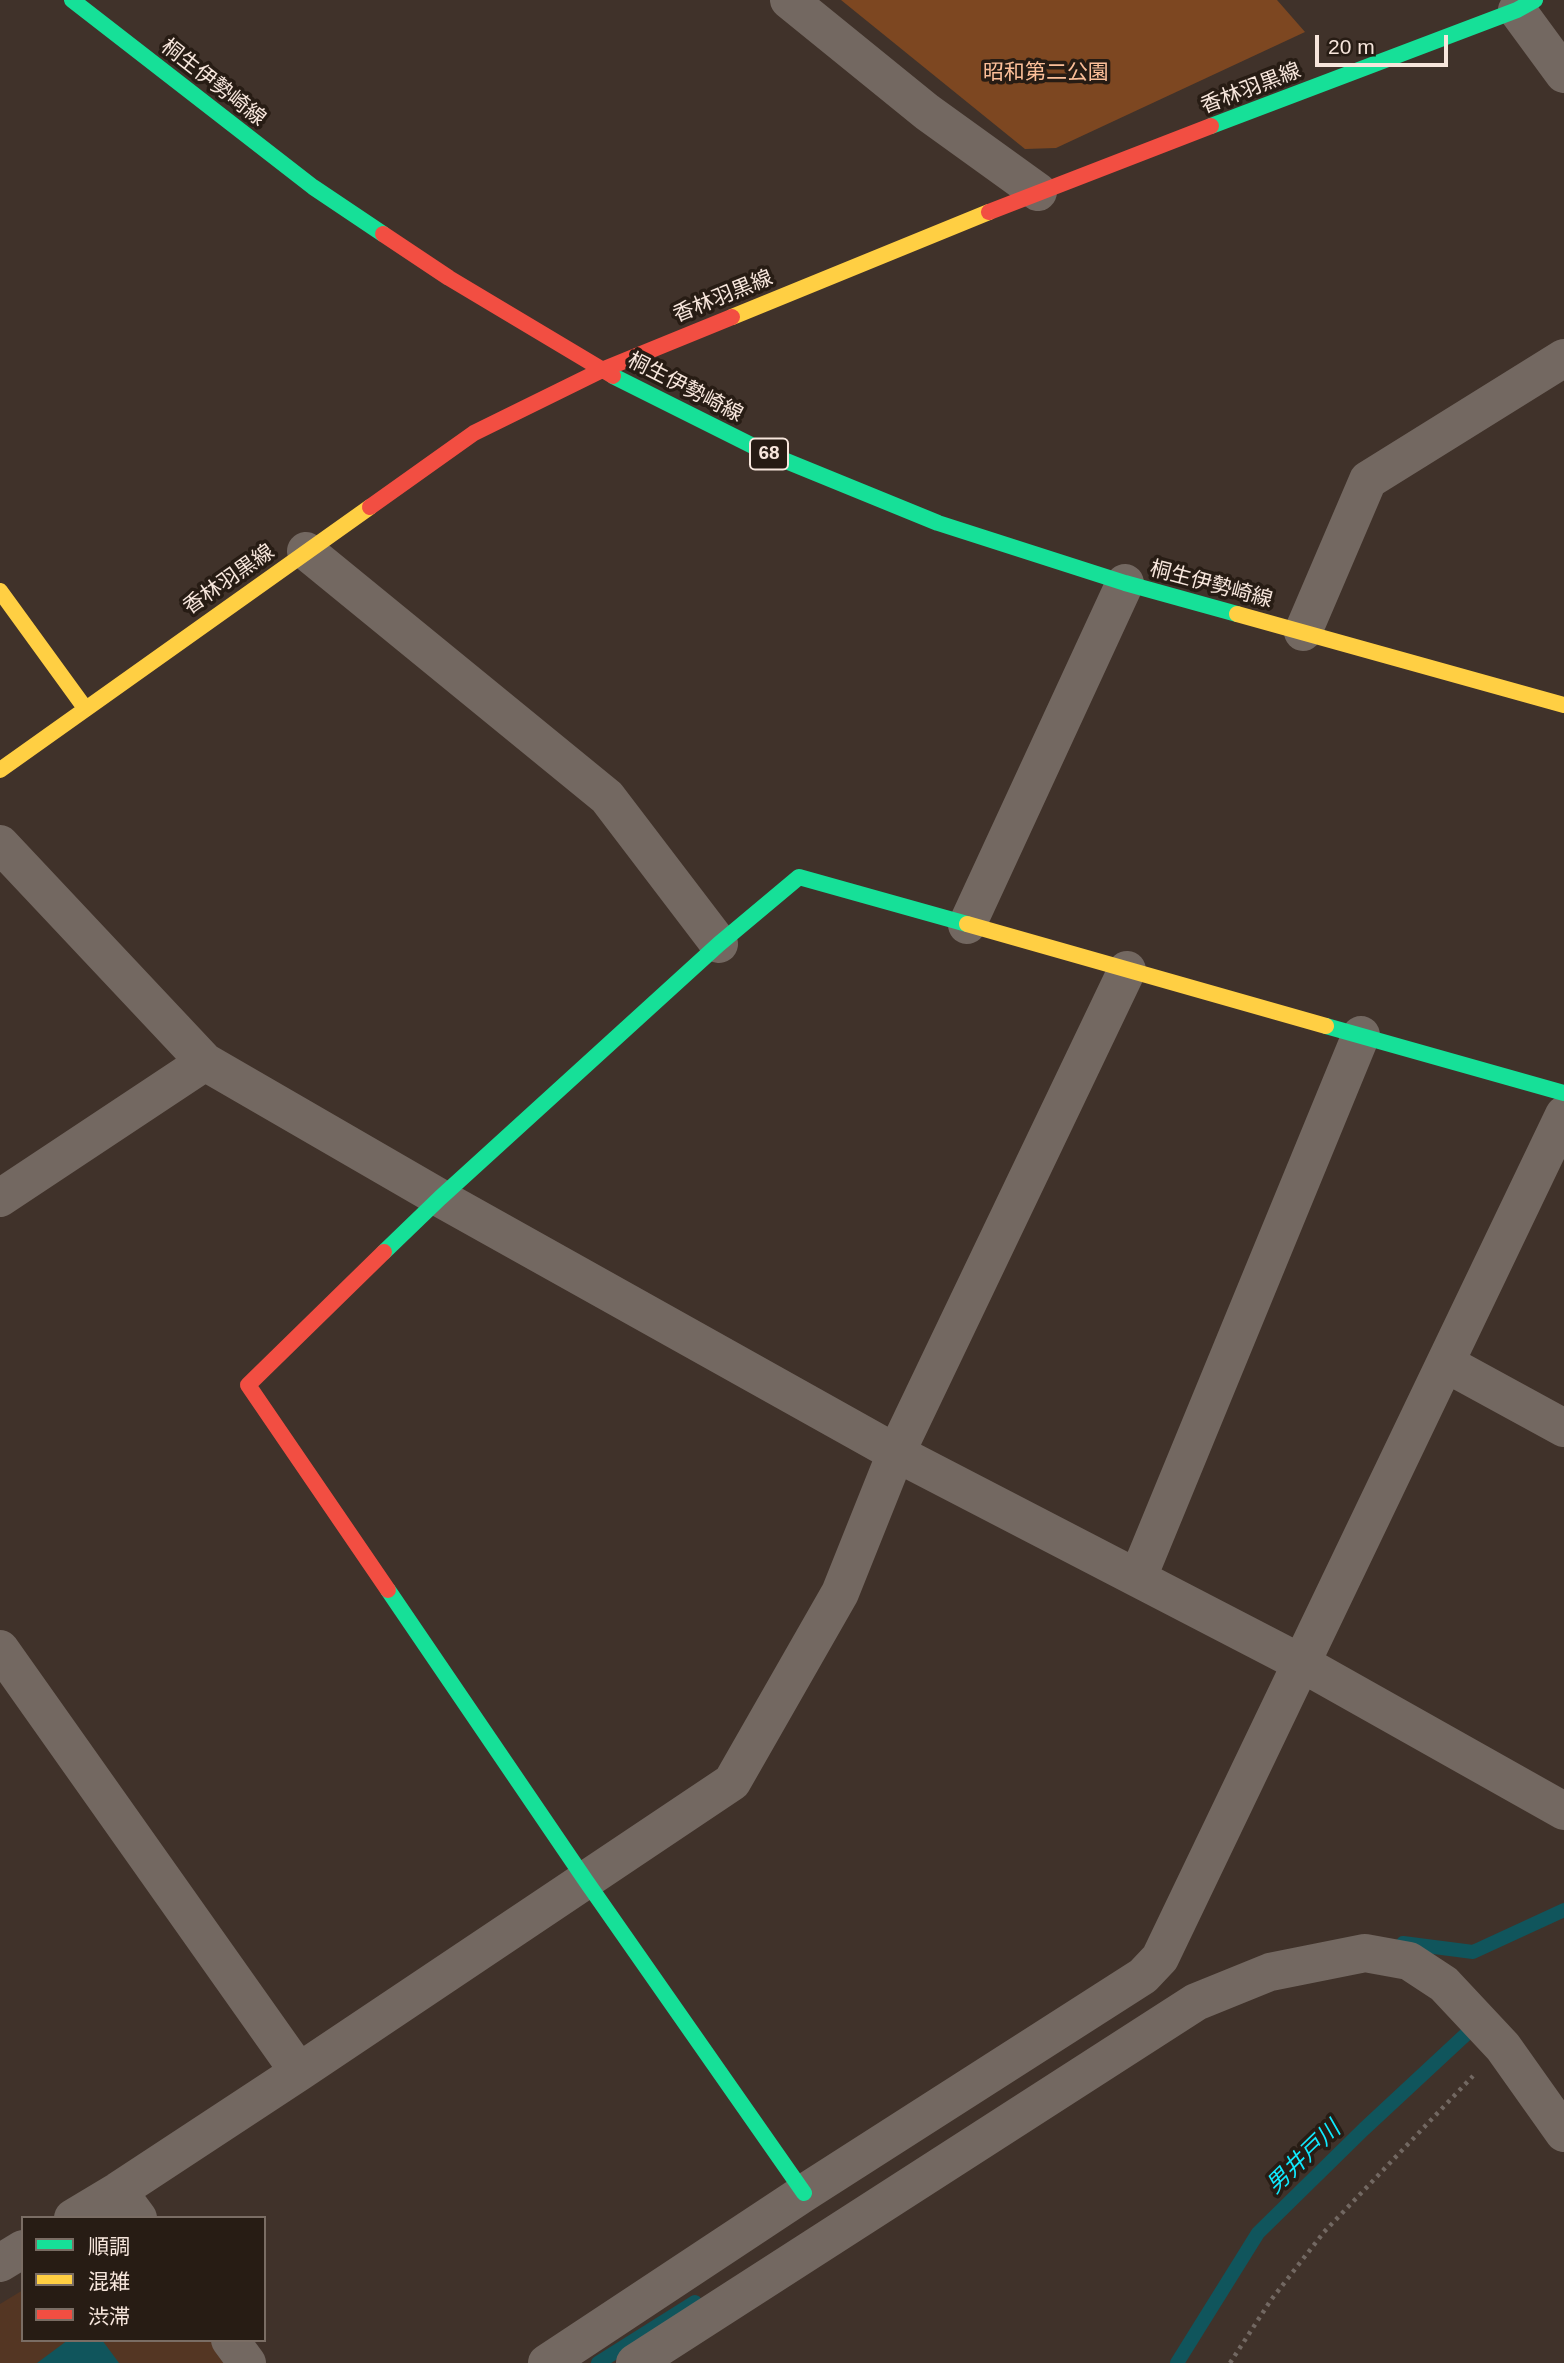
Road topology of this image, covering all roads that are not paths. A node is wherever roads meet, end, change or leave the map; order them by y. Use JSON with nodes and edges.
{"nodes":[{"id":1,"x":72,"y":0,"type":"edge"},
{"id":2,"x":789,"y":0,"type":"edge"},
{"id":3,"x":1526,"y":5,"type":"edge"},
{"id":4,"x":1564,"y":74,"type":"edge"},
{"id":5,"x":1038,"y":192,"type":"junction"},
{"id":6,"x":1564,"y":358,"type":"edge"},
{"id":7,"x":602,"y":370,"type":"junction"},
{"id":8,"x":306,"y":551,"type":"junction"},
{"id":9,"x":1125,"y":583,"type":"junction"},
{"id":10,"x":0,"y":591,"type":"edge"},
{"id":11,"x":1303,"y":632,"type":"junction"},
{"id":12,"x":1564,"y":705,"type":"edge"},
{"id":13,"x":85,"y":708,"type":"junction"},
{"id":14,"x":0,"y":770,"type":"edge"},
{"id":15,"x":0,"y":844,"type":"edge"},
{"id":16,"x":967,"y":925,"type":"junction"},
{"id":17,"x":719,"y":944,"type":"junction"},
{"id":18,"x":1127,"y":970,"type":"junction"},
{"id":19,"x":1360,"y":1035,"type":"junction"},
{"id":20,"x":205,"y":1062,"type":"junction"},
{"id":21,"x":1564,"y":1093,"type":"edge"},
{"id":22,"x":1564,"y":1115,"type":"edge"},
{"id":23,"x":0,"y":1198,"type":"edge"},
{"id":24,"x":440,"y":1198,"type":"junction"},
{"id":25,"x":1445,"y":1363,"type":"junction"},
{"id":26,"x":1564,"y":1428,"type":"edge"},
{"id":27,"x":896,"y":1453,"type":"junction"},
{"id":28,"x":1138,"y":1577,"type":"junction"},
{"id":29,"x":0,"y":1649,"type":"edge"},
{"id":30,"x":1301,"y":1662,"type":"junction"},
{"id":31,"x":1564,"y":1811,"type":"edge"},
{"id":32,"x":586,"y":1881,"type":"junction"},
{"id":33,"x":299,"y":2072,"type":"junction"},
{"id":34,"x":1564,"y":2133,"type":"edge"},
{"id":35,"x":804,"y":2193,"type":"junction"},
{"id":36,"x":128,"y":2204,"type":"edge"},
{"id":37,"x":81,"y":2216,"type":"edge"},
{"id":38,"x":21,"y":2250,"type":"edge"},
{"id":39,"x":0,"y":2263,"type":"edge"},
{"id":40,"x":231,"y":2342,"type":"edge"},
{"id":41,"x":247,"y":2363,"type":"edge"},
{"id":42,"x":547,"y":2363,"type":"edge"},
{"id":43,"x":635,"y":2363,"type":"edge"}],
"edges":[{"from":1,"to":7,"type":"main road","name":"桐生伊勢崎線","number":"68"},
{"from":2,"to":5,"type":"street"},
{"from":3,"to":4,"type":"street"},
{"from":3,"to":5,"type":"main road","name":"香林羽黒線"},
{"from":5,"to":7,"type":"main road","name":"香林羽黒線"},
{"from":6,"to":11,"type":"street"},
{"from":7,"to":8,"type":"main road","name":"香林羽黒線"},
{"from":7,"to":9,"type":"main road","name":"桐生伊勢崎線","number":"68"},
{"from":8,"to":13,"type":"main road","name":"香林羽黒線"},
{"from":8,"to":17,"type":"street"},
{"from":9,"to":11,"type":"main road","name":"桐生伊勢崎線","number":"68"},
{"from":9,"to":16,"type":"street"},
{"from":10,"to":13,"type":"main road"},
{"from":11,"to":12,"type":"main road","name":"桐生伊勢崎線","number":"68"},
{"from":13,"to":14,"type":"main road","name":"香林羽黒線"},
{"from":15,"to":20,"type":"street"},
{"from":16,"to":17,"type":"main road"},
{"from":16,"to":18,"type":"main road"},
{"from":17,"to":24,"type":"main road"},
{"from":18,"to":19,"type":"main road"},
{"from":18,"to":27,"type":"street"},
{"from":19,"to":21,"type":"main road"},
{"from":19,"to":28,"type":"street"},
{"from":20,"to":23,"type":"street"},
{"from":20,"to":24,"type":"street"},
{"from":22,"to":25,"type":"street"},
{"from":24,"to":27,"type":"street"},
{"from":24,"to":32,"type":"main road"},
{"from":25,"to":26,"type":"street"},
{"from":25,"to":30,"type":"street"},
{"from":27,"to":28,"type":"street"},
{"from":27,"to":32,"type":"street"},
{"from":28,"to":30,"type":"street"},
{"from":29,"to":33,"type":"street"},
{"from":30,"to":31,"type":"street"},
{"from":30,"to":35,"type":"street"},
{"from":32,"to":33,"type":"street"},
{"from":32,"to":35,"type":"main road"},
{"from":33,"to":36,"type":"street"},
{"from":34,"to":43,"type":"street"},
{"from":35,"to":42,"type":"street"},
{"from":36,"to":37,"type":"street"},
{"from":38,"to":39,"type":"street"},
{"from":40,"to":41,"type":"street"}]}
